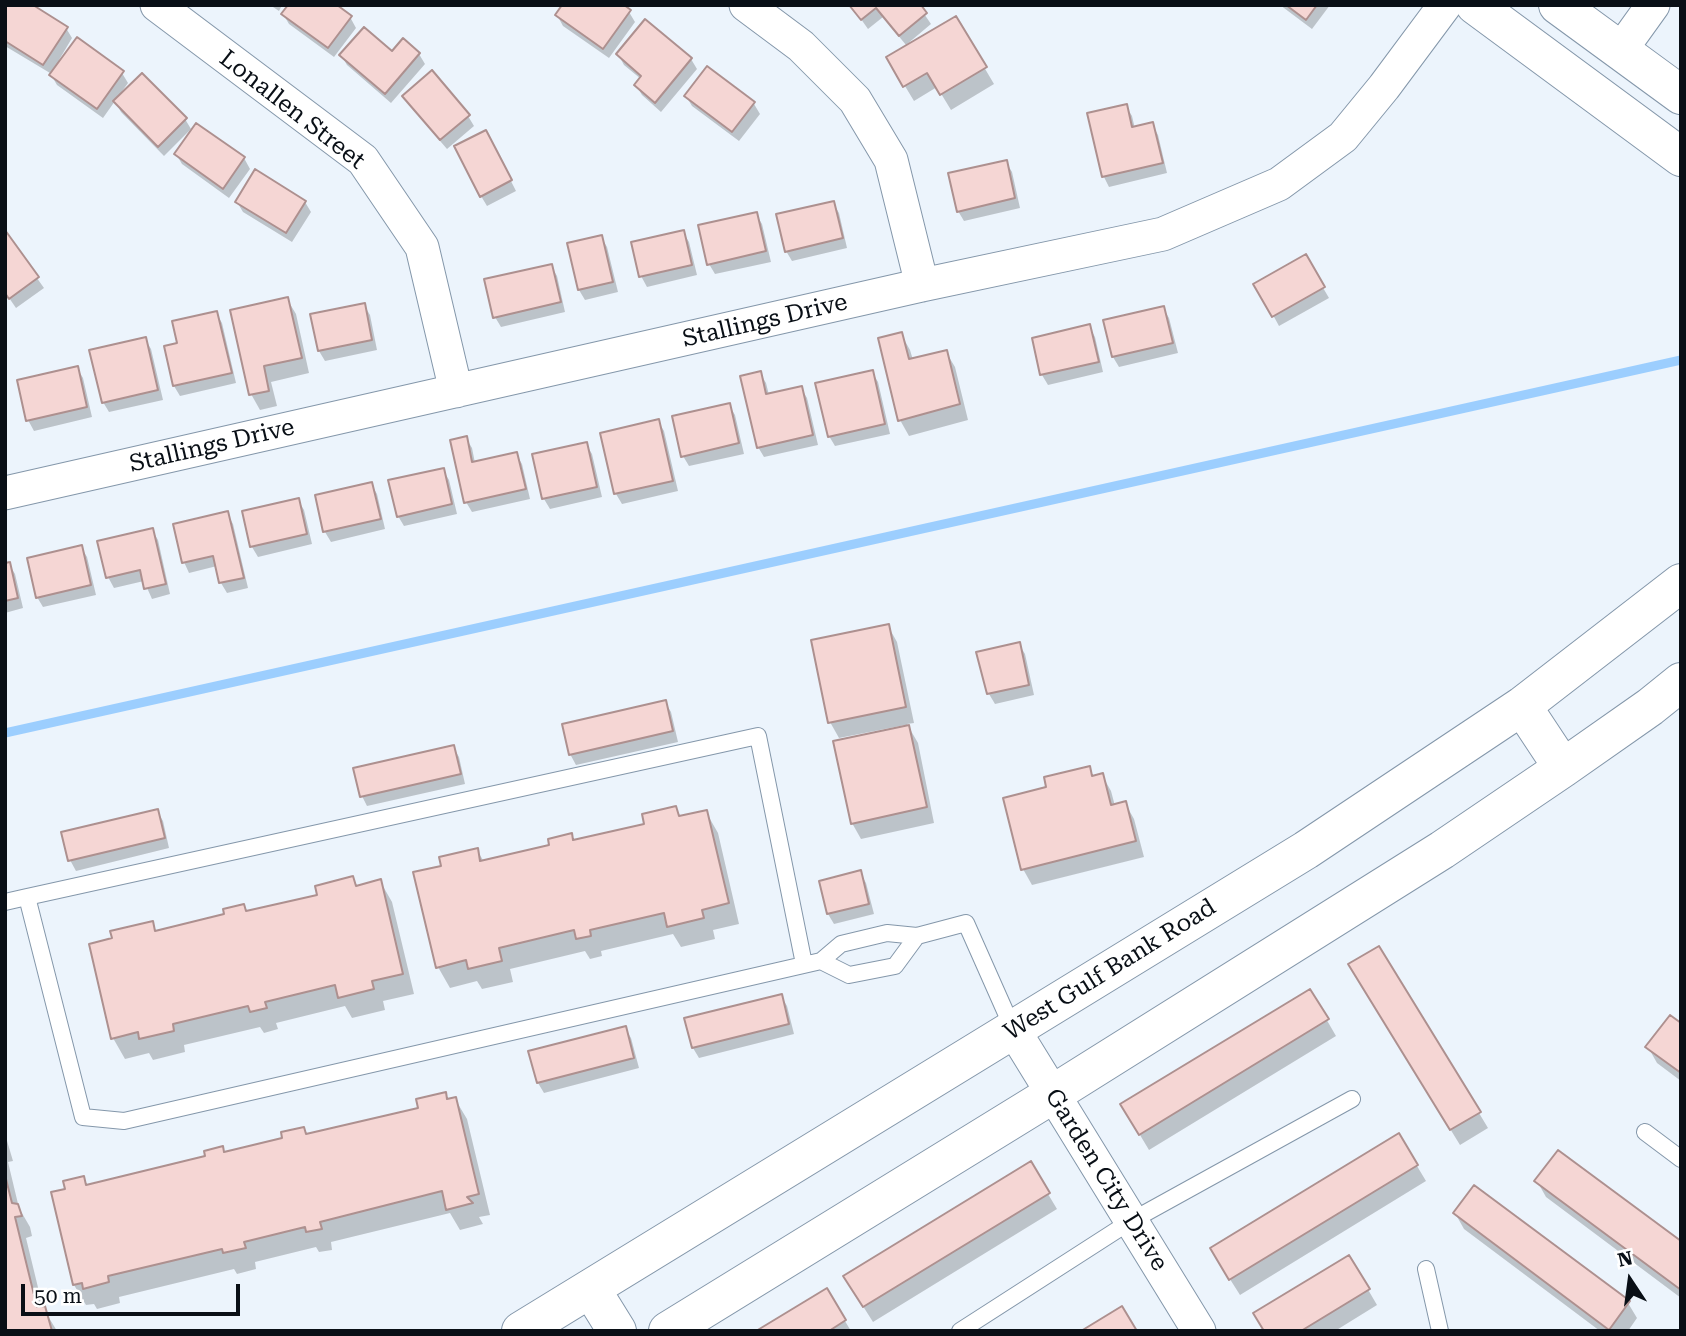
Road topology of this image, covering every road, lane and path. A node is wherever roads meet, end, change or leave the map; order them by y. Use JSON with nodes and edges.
{"nodes":[{"id":1,"x":157,"y":5,"type":"edge"},
{"id":2,"x":747,"y":5,"type":"edge"},
{"id":3,"x":1445,"y":5,"type":"edge"},
{"id":4,"x":1475,"y":5,"type":"edge"},
{"id":5,"x":1558,"y":5,"type":"edge"},
{"id":6,"x":1653,"y":5,"type":"edge"},
{"id":7,"x":1620,"y":51,"type":"junction"},
{"id":8,"x":1676,"y":84,"type":"edge"},
{"id":9,"x":1681,"y":157,"type":"edge"},
{"id":10,"x":922,"y":285,"type":"junction"},
{"id":11,"x":456,"y":391,"type":"junction"},
{"id":12,"x":5,"y":492,"type":"edge"},
{"id":13,"x":1681,"y":583,"type":"edge"},
{"id":14,"x":1681,"y":682,"type":"edge"},
{"id":15,"x":1521,"y":706,"type":"junction"},
{"id":16,"x":1563,"y":768,"type":"junction"},
{"id":17,"x":26,"y":897,"type":"junction"},
{"id":18,"x":5,"y":902,"type":"edge"},
{"id":19,"x":917,"y":936,"type":"junction"},
{"id":20,"x":821,"y":961,"type":"junction"},
{"id":21,"x":804,"y":964,"type":"junction"},
{"id":22,"x":1013,"y":1029,"type":"junction"},
{"id":23,"x":1053,"y":1094,"type":"junction"},
{"id":24,"x":1352,"y":1099,"type":"dead end"},
{"id":25,"x":1645,"y":1132,"type":"dead end"},
{"id":26,"x":1681,"y":1158,"type":"edge"},
{"id":27,"x":1131,"y":1221,"type":"junction"},
{"id":28,"x":1426,"y":1269,"type":"dead end"},
{"id":29,"x":591,"y":1289,"type":"junction"},
{"id":30,"x":521,"y":1331,"type":"edge"},
{"id":31,"x":617,"y":1331,"type":"edge"},
{"id":32,"x":668,"y":1331,"type":"edge"},
{"id":33,"x":960,"y":1331,"type":"edge"},
{"id":34,"x":1199,"y":1331,"type":"edge"},
{"id":35,"x":1440,"y":1331,"type":"edge"}],
"edges":[{"from":1,"to":11,"type":"street","name":"Lonallen Street"},
{"from":2,"to":10,"type":"street"},
{"from":3,"to":10,"type":"street","name":"Stallings Drive"},
{"from":4,"to":9,"type":"main road"},
{"from":5,"to":7,"type":"main road"},
{"from":6,"to":7,"type":"street"},
{"from":7,"to":8,"type":"main road"},
{"from":10,"to":11,"type":"street","name":"Stallings Drive"},
{"from":11,"to":12,"type":"street","name":"Stallings Drive"},
{"from":13,"to":15,"type":"main road","name":"West Gulf Bank Road"},
{"from":14,"to":16,"type":"main road"},
{"from":15,"to":16,"type":"main road"},
{"from":15,"to":22,"type":"main road","name":"West Gulf Bank Road"},
{"from":16,"to":23,"type":"main road"},
{"from":17,"to":18,"type":"lane"},
{"from":17,"to":21,"type":"lane"},
{"from":17,"to":21,"type":"lane"},
{"from":19,"to":20,"type":"lane"},
{"from":19,"to":20,"type":"lane"},
{"from":19,"to":22,"type":"lane"},
{"from":20,"to":21,"type":"lane"},
{"from":22,"to":23,"type":"street","name":"Garden City Drive"},
{"from":22,"to":29,"type":"main road","name":"West Gulf Bank Road"},
{"from":23,"to":27,"type":"street","name":"Garden City Drive"},
{"from":23,"to":32,"type":"main road"},
{"from":24,"to":27,"type":"lane"},
{"from":25,"to":26,"type":"lane"},
{"from":27,"to":33,"type":"lane"},
{"from":27,"to":34,"type":"street","name":"Garden City Drive"},
{"from":28,"to":35,"type":"lane"},
{"from":29,"to":30,"type":"main road","name":"West Gulf Bank Road"},
{"from":29,"to":31,"type":"main road"}]}
